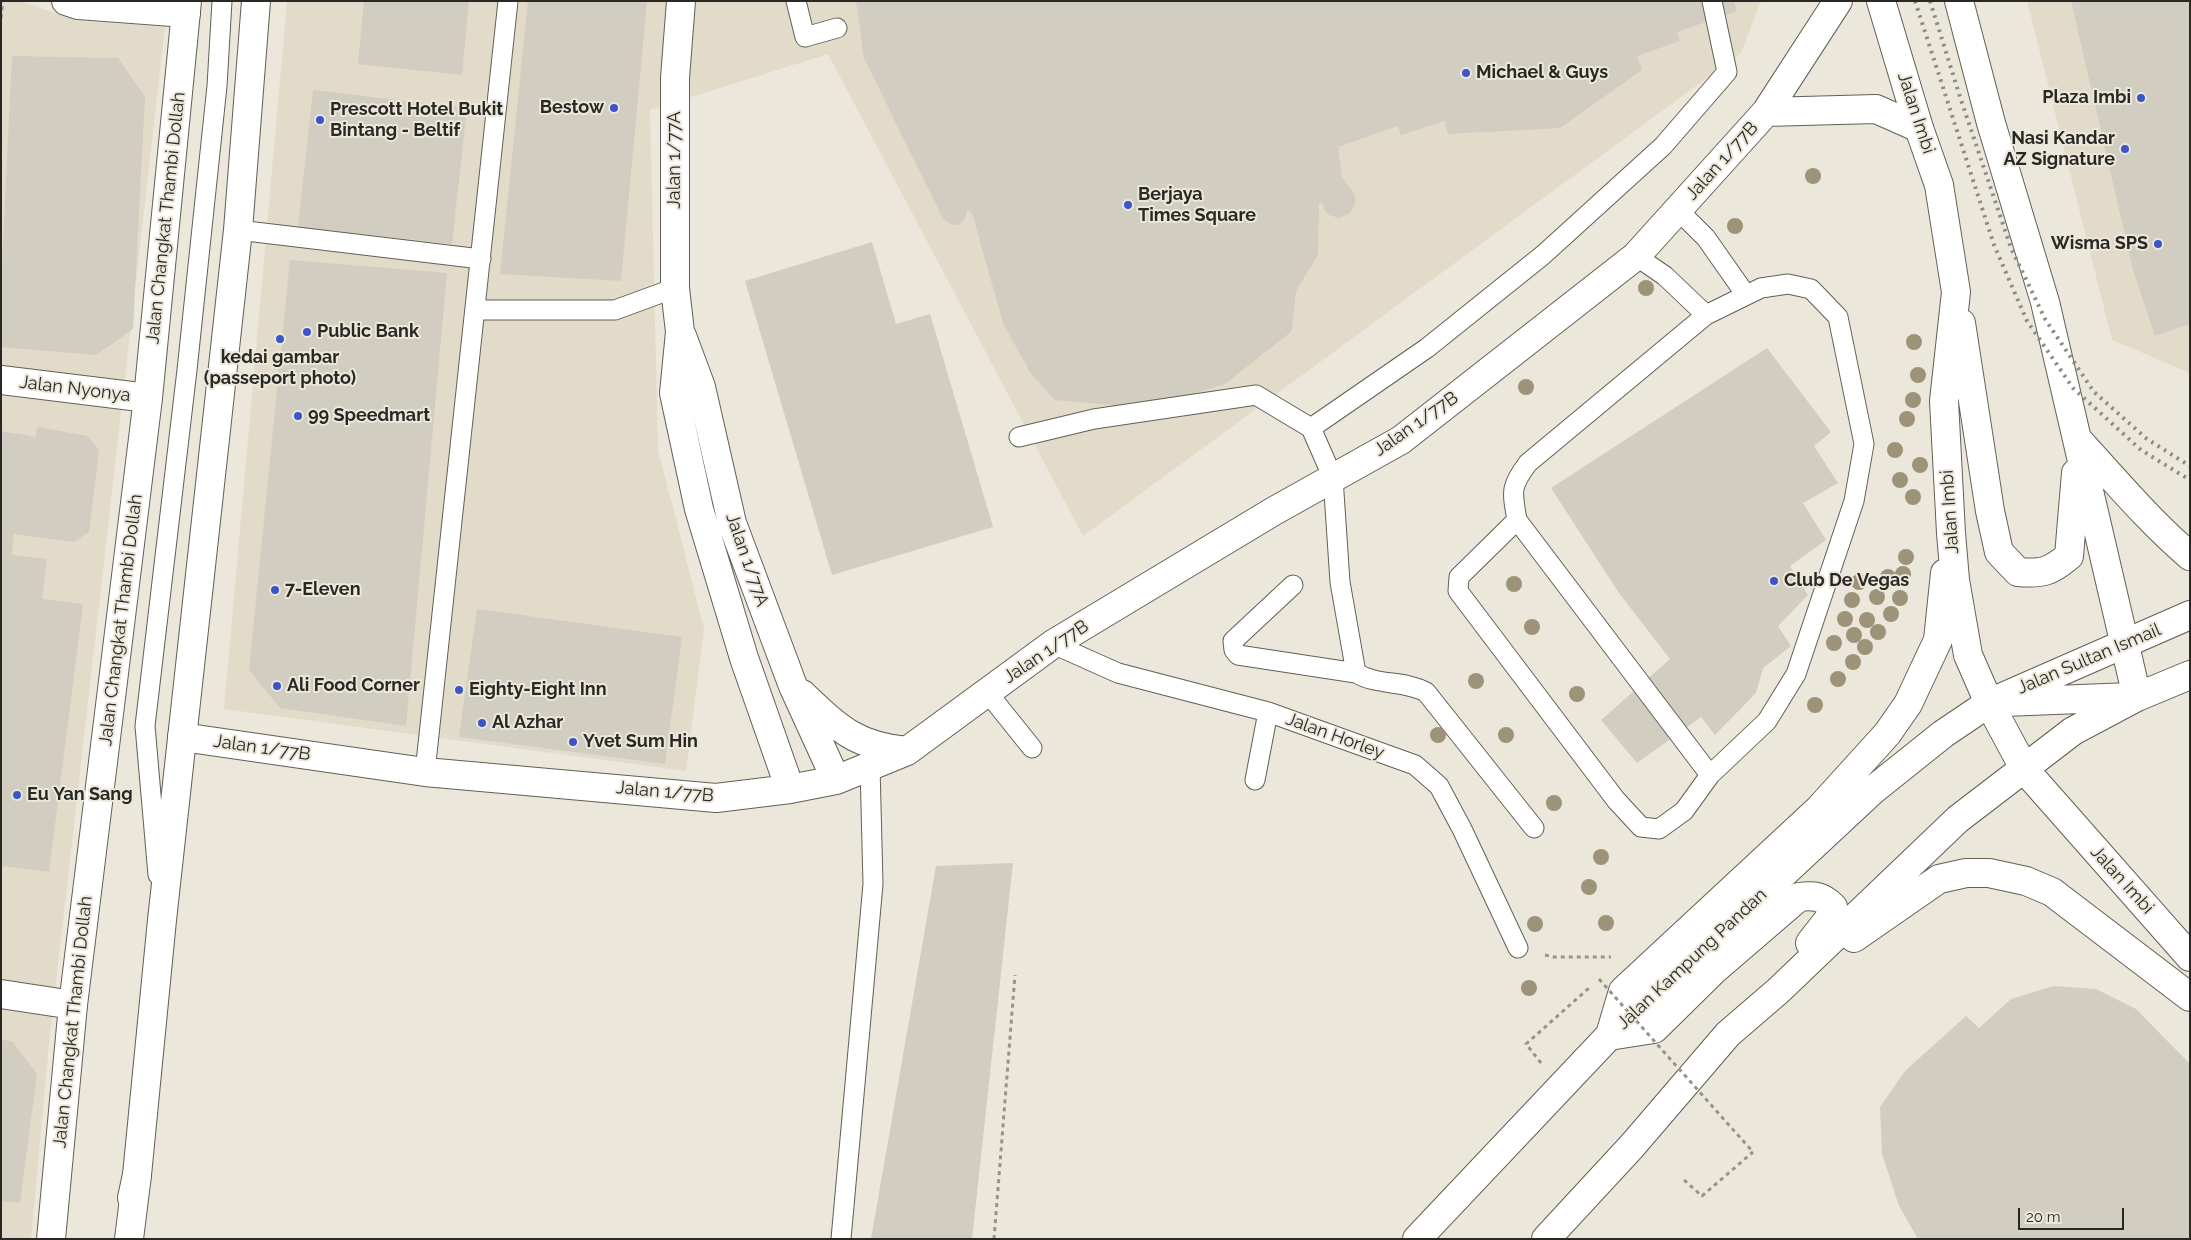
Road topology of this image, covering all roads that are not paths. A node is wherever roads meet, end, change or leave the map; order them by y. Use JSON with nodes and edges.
{"nodes":[{"id":1,"x":66,"y":1,"type":"edge"},
{"id":2,"x":222,"y":1,"type":"edge"},
{"id":3,"x":256,"y":1,"type":"edge"},
{"id":4,"x":508,"y":1,"type":"edge"},
{"id":5,"x":681,"y":1,"type":"edge"},
{"id":6,"x":796,"y":1,"type":"edge"},
{"id":7,"x":1712,"y":1,"type":"edge"},
{"id":8,"x":1838,"y":1,"type":"edge"},
{"id":9,"x":1881,"y":1,"type":"edge"},
{"id":10,"x":1959,"y":1,"type":"edge"},
{"id":11,"x":187,"y":7,"type":"edge"},
{"id":12,"x":837,"y":28,"type":"dead end"},
{"id":13,"x":1766,"y":112,"type":"junction"},
{"id":14,"x":1919,"y":128,"type":"junction"},
{"id":15,"x":1678,"y":210,"type":"junction"},
{"id":16,"x":238,"y":230,"type":"junction"},
{"id":17,"x":1636,"y":256,"type":"junction"},
{"id":18,"x":480,"y":259,"type":"junction"},
{"id":19,"x":675,"y":288,"type":"junction"},
{"id":20,"x":1956,"y":292,"type":"junction"},
{"id":21,"x":1746,"y":295,"type":"junction"},
{"id":22,"x":475,"y":310,"type":"junction"},
{"id":23,"x":1706,"y":315,"type":"junction"},
{"id":24,"x":680,"y":332,"type":"junction"},
{"id":25,"x":1,"y":380,"type":"edge"},
{"id":26,"x":148,"y":398,"type":"junction"},
{"id":27,"x":1311,"y":428,"type":"junction"},
{"id":28,"x":1019,"y":437,"type":"dead end"},
{"id":29,"x":2077,"y":439,"type":"junction"},
{"id":30,"x":1333,"y":478,"type":"junction"},
{"id":31,"x":1516,"y":520,"type":"junction"},
{"id":32,"x":1950,"y":520,"type":"junction"},
{"id":33,"x":2190,"y":556,"type":"edge"},
{"id":34,"x":1293,"y":584,"type":"dead end"},
{"id":35,"x":2190,"y":615,"type":"edge"},
{"id":36,"x":2125,"y":642,"type":"junction"},
{"id":37,"x":1053,"y":644,"type":"junction"},
{"id":38,"x":1356,"y":674,"type":"junction"},
{"id":39,"x":2190,"y":675,"type":"edge"},
{"id":40,"x":793,"y":686,"type":"junction"},
{"id":41,"x":987,"y":692,"type":"junction"},
{"id":42,"x":2137,"y":697,"type":"junction"},
{"id":43,"x":1989,"y":703,"type":"junction"},
{"id":44,"x":1268,"y":712,"type":"junction"},
{"id":45,"x":182,"y":737,"type":"junction"},
{"id":46,"x":1032,"y":748,"type":"dead end"},
{"id":47,"x":907,"y":751,"type":"junction"},
{"id":48,"x":870,"y":766,"type":"junction"},
{"id":49,"x":2025,"y":770,"type":"junction"},
{"id":50,"x":425,"y":772,"type":"junction"},
{"id":51,"x":1710,"y":775,"type":"junction"},
{"id":52,"x":836,"y":780,"type":"junction"},
{"id":53,"x":1255,"y":780,"type":"dead end"},
{"id":54,"x":790,"y":789,"type":"junction"},
{"id":55,"x":1534,"y":828,"type":"dead end"},
{"id":56,"x":162,"y":920,"type":"junction"},
{"id":57,"x":1518,"y":948,"type":"road end"},
{"id":58,"x":2190,"y":957,"type":"edge"},
{"id":59,"x":1778,"y":991,"type":"junction"},
{"id":60,"x":1,"y":994,"type":"edge"},
{"id":61,"x":2190,"y":997,"type":"edge"},
{"id":62,"x":73,"y":1005,"type":"junction"},
{"id":63,"x":1728,"y":1034,"type":"junction"},
{"id":64,"x":1609,"y":1036,"type":"junction"},
{"id":65,"x":137,"y":1175,"type":"junction"},
{"id":66,"x":51,"y":1239,"type":"edge"},
{"id":67,"x":124,"y":1239,"type":"edge"},
{"id":68,"x":129,"y":1239,"type":"edge"},
{"id":69,"x":841,"y":1239,"type":"edge"},
{"id":70,"x":1417,"y":1239,"type":"edge"},
{"id":71,"x":1546,"y":1239,"type":"edge"}],
"edges":[{"from":1,"to":11,"type":"street"},
{"from":2,"to":56,"type":"lane"},
{"from":3,"to":16,"type":"street"},
{"from":4,"to":18,"type":"lane"},
{"from":5,"to":19,"type":"street","name":"Jalan 1/77A"},
{"from":6,"to":12,"type":"lane"},
{"from":7,"to":27,"type":"lane"},
{"from":8,"to":13,"type":"street","name":"Jalan 1/77B"},
{"from":9,"to":14,"type":"street","name":"Jalan Imbi"},
{"from":10,"to":29,"type":"street"},
{"from":11,"to":26,"type":"street","name":"Jalan Changkat Thambi Dollah"},
{"from":13,"to":14,"type":"street","name":"Jalan 1/77B"},
{"from":13,"to":15,"type":"street","name":"Jalan 1/77B"},
{"from":14,"to":20,"type":"street","name":"Jalan Imbi"},
{"from":15,"to":17,"type":"street","name":"Jalan 1/77B"},
{"from":15,"to":21,"type":"lane"},
{"from":16,"to":18,"type":"lane"},
{"from":16,"to":45,"type":"street"},
{"from":17,"to":23,"type":"lane"},
{"from":17,"to":30,"type":"street","name":"Jalan 1/77B"},
{"from":18,"to":22,"type":"lane"},
{"from":19,"to":22,"type":"lane"},
{"from":19,"to":24,"type":"street","name":"Jalan 1/77A"},
{"from":20,"to":29,"type":"street"},
{"from":20,"to":32,"type":"street","name":"Jalan Imbi"},
{"from":21,"to":23,"type":"lane"},
{"from":21,"to":51,"type":"lane"},
{"from":22,"to":50,"type":"lane"},
{"from":23,"to":31,"type":"lane"},
{"from":24,"to":40,"type":"street","name":"Jalan 1/77A"},
{"from":24,"to":54,"type":"street","name":"Jalan 1/77A"},
{"from":25,"to":26,"type":"street","name":"Jalan Nyonya"},
{"from":26,"to":62,"type":"street","name":"Jalan Changkat Thambi Dollah"},
{"from":27,"to":28,"type":"lane"},
{"from":27,"to":30,"type":"lane"},
{"from":29,"to":33,"type":"street"},
{"from":29,"to":36,"type":"street"},
{"from":30,"to":37,"type":"street","name":"Jalan 1/77B"},
{"from":30,"to":38,"type":"lane"},
{"from":31,"to":51,"type":"lane"},
{"from":31,"to":51,"type":"lane"},
{"from":32,"to":43,"type":"street","name":"Jalan Imbi"},
{"from":32,"to":64,"type":"street"},
{"from":34,"to":38,"type":"lane"},
{"from":35,"to":36,"type":"street","name":"Jalan Sultan Ismail"},
{"from":36,"to":42,"type":"street"},
{"from":36,"to":43,"type":"street","name":"Jalan Sultan Ismail"},
{"from":37,"to":41,"type":"street","name":"Jalan 1/77B"},
{"from":37,"to":44,"type":"lane","name":"Jalan Horley"},
{"from":38,"to":55,"type":"lane"},
{"from":39,"to":42,"type":"street"},
{"from":40,"to":47,"type":"street"},
{"from":40,"to":52,"type":"street","name":"Jalan 1/77A"},
{"from":41,"to":46,"type":"lane"},
{"from":41,"to":47,"type":"street","name":"Jalan 1/77B"},
{"from":42,"to":43,"type":"street"},
{"from":42,"to":49,"type":"street"},
{"from":43,"to":49,"type":"street","name":"Jalan Imbi"},
{"from":43,"to":64,"type":"street","name":"Jalan Kampung Pandan"},
{"from":44,"to":53,"type":"lane"},
{"from":44,"to":57,"type":"lane","name":"Jalan Horley"},
{"from":45,"to":50,"type":"street","name":"Jalan 1/77B"},
{"from":45,"to":56,"type":"street"},
{"from":47,"to":48,"type":"street","name":"Jalan 1/77B"},
{"from":48,"to":52,"type":"street","name":"Jalan 1/77B"},
{"from":48,"to":69,"type":"lane"},
{"from":49,"to":58,"type":"street","name":"Jalan Imbi"},
{"from":49,"to":59,"type":"street"},
{"from":50,"to":54,"type":"street","name":"Jalan 1/77B"},
{"from":52,"to":54,"type":"street","name":"Jalan 1/77B"},
{"from":56,"to":65,"type":"street"},
{"from":59,"to":61,"type":"street"},
{"from":59,"to":63,"type":"street"},
{"from":60,"to":62,"type":"street"},
{"from":62,"to":66,"type":"street","name":"Jalan Changkat Thambi Dollah"},
{"from":63,"to":64,"type":"street"},
{"from":63,"to":71,"type":"street"},
{"from":64,"to":70,"type":"street","name":"Jalan Kampung Pandan"},
{"from":65,"to":67,"type":"street"},
{"from":65,"to":68,"type":"street"}]}
